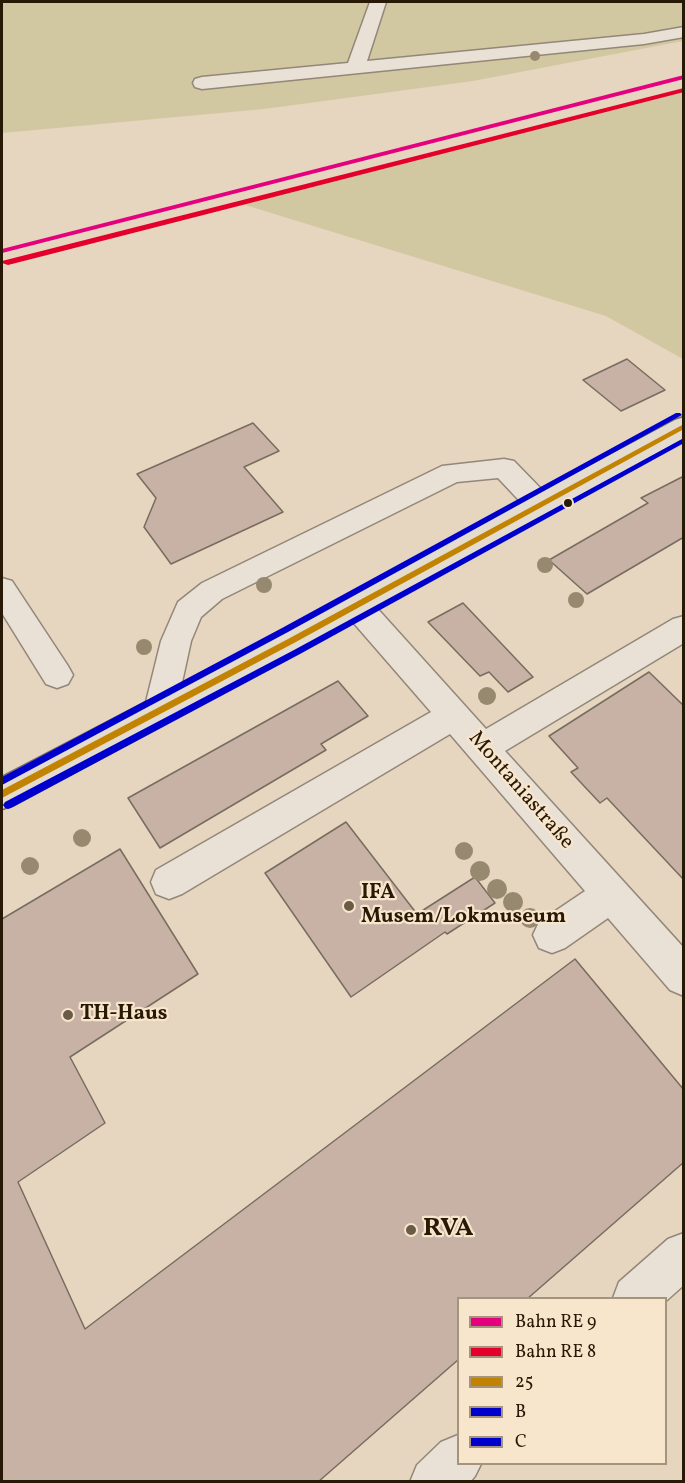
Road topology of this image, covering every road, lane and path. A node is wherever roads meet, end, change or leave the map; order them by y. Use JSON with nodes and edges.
{"nodes":[{"id":1,"x":378,"y":2,"type":"edge"},
{"id":2,"x":684,"y":32,"type":"edge"},
{"id":3,"x":356,"y":66,"type":"junction"},
{"id":4,"x":202,"y":83,"type":"dead end"},
{"id":5,"x":684,"y":426,"type":"edge"},
{"id":6,"x":539,"y":504,"type":"junction"},
{"id":7,"x":2,"y":589,"type":"edge"},
{"id":8,"x":356,"y":605,"type":"junction"},
{"id":9,"x":684,"y":628,"type":"edge"},
{"id":10,"x":57,"y":675,"type":"dead end"},
{"id":11,"x":160,"y":710,"type":"junction"},
{"id":12,"x":454,"y":715,"type":"junction"},
{"id":13,"x":483,"y":747,"type":"junction"},
{"id":14,"x":2,"y":794,"type":"edge"},
{"id":15,"x":169,"y":882,"type":"dead end"},
{"id":16,"x":611,"y":894,"type":"junction"},
{"id":17,"x":552,"y":935,"type":"dead end"},
{"id":18,"x":684,"y":977,"type":"edge"},
{"id":19,"x":684,"y":1255,"type":"edge"},
{"id":20,"x":637,"y":1297,"type":"edge"},
{"id":21,"x":457,"y":1461,"type":"edge"},
{"id":22,"x":434,"y":1482,"type":"edge"}],
"edges":[{"from":1,"to":3,"type":"street"},
{"from":2,"to":3,"type":"street"},
{"from":3,"to":4,"type":"street"},
{"from":5,"to":6,"type":"main road"},
{"from":6,"to":8,"type":"main road"},
{"from":6,"to":11,"type":"street"},
{"from":7,"to":10,"type":"street"},
{"from":8,"to":11,"type":"main road"},
{"from":8,"to":12,"type":"street","name":"Montaniastraße"},
{"from":9,"to":13,"type":"street"},
{"from":11,"to":14,"type":"main road"},
{"from":12,"to":13,"type":"street","name":"Montaniastraße"},
{"from":12,"to":15,"type":"street"},
{"from":13,"to":16,"type":"street","name":"Montaniastraße"},
{"from":16,"to":17,"type":"street"},
{"from":16,"to":18,"type":"street","name":"Montaniastraße"},
{"from":19,"to":20,"type":"street"},
{"from":21,"to":22,"type":"street"}]}
